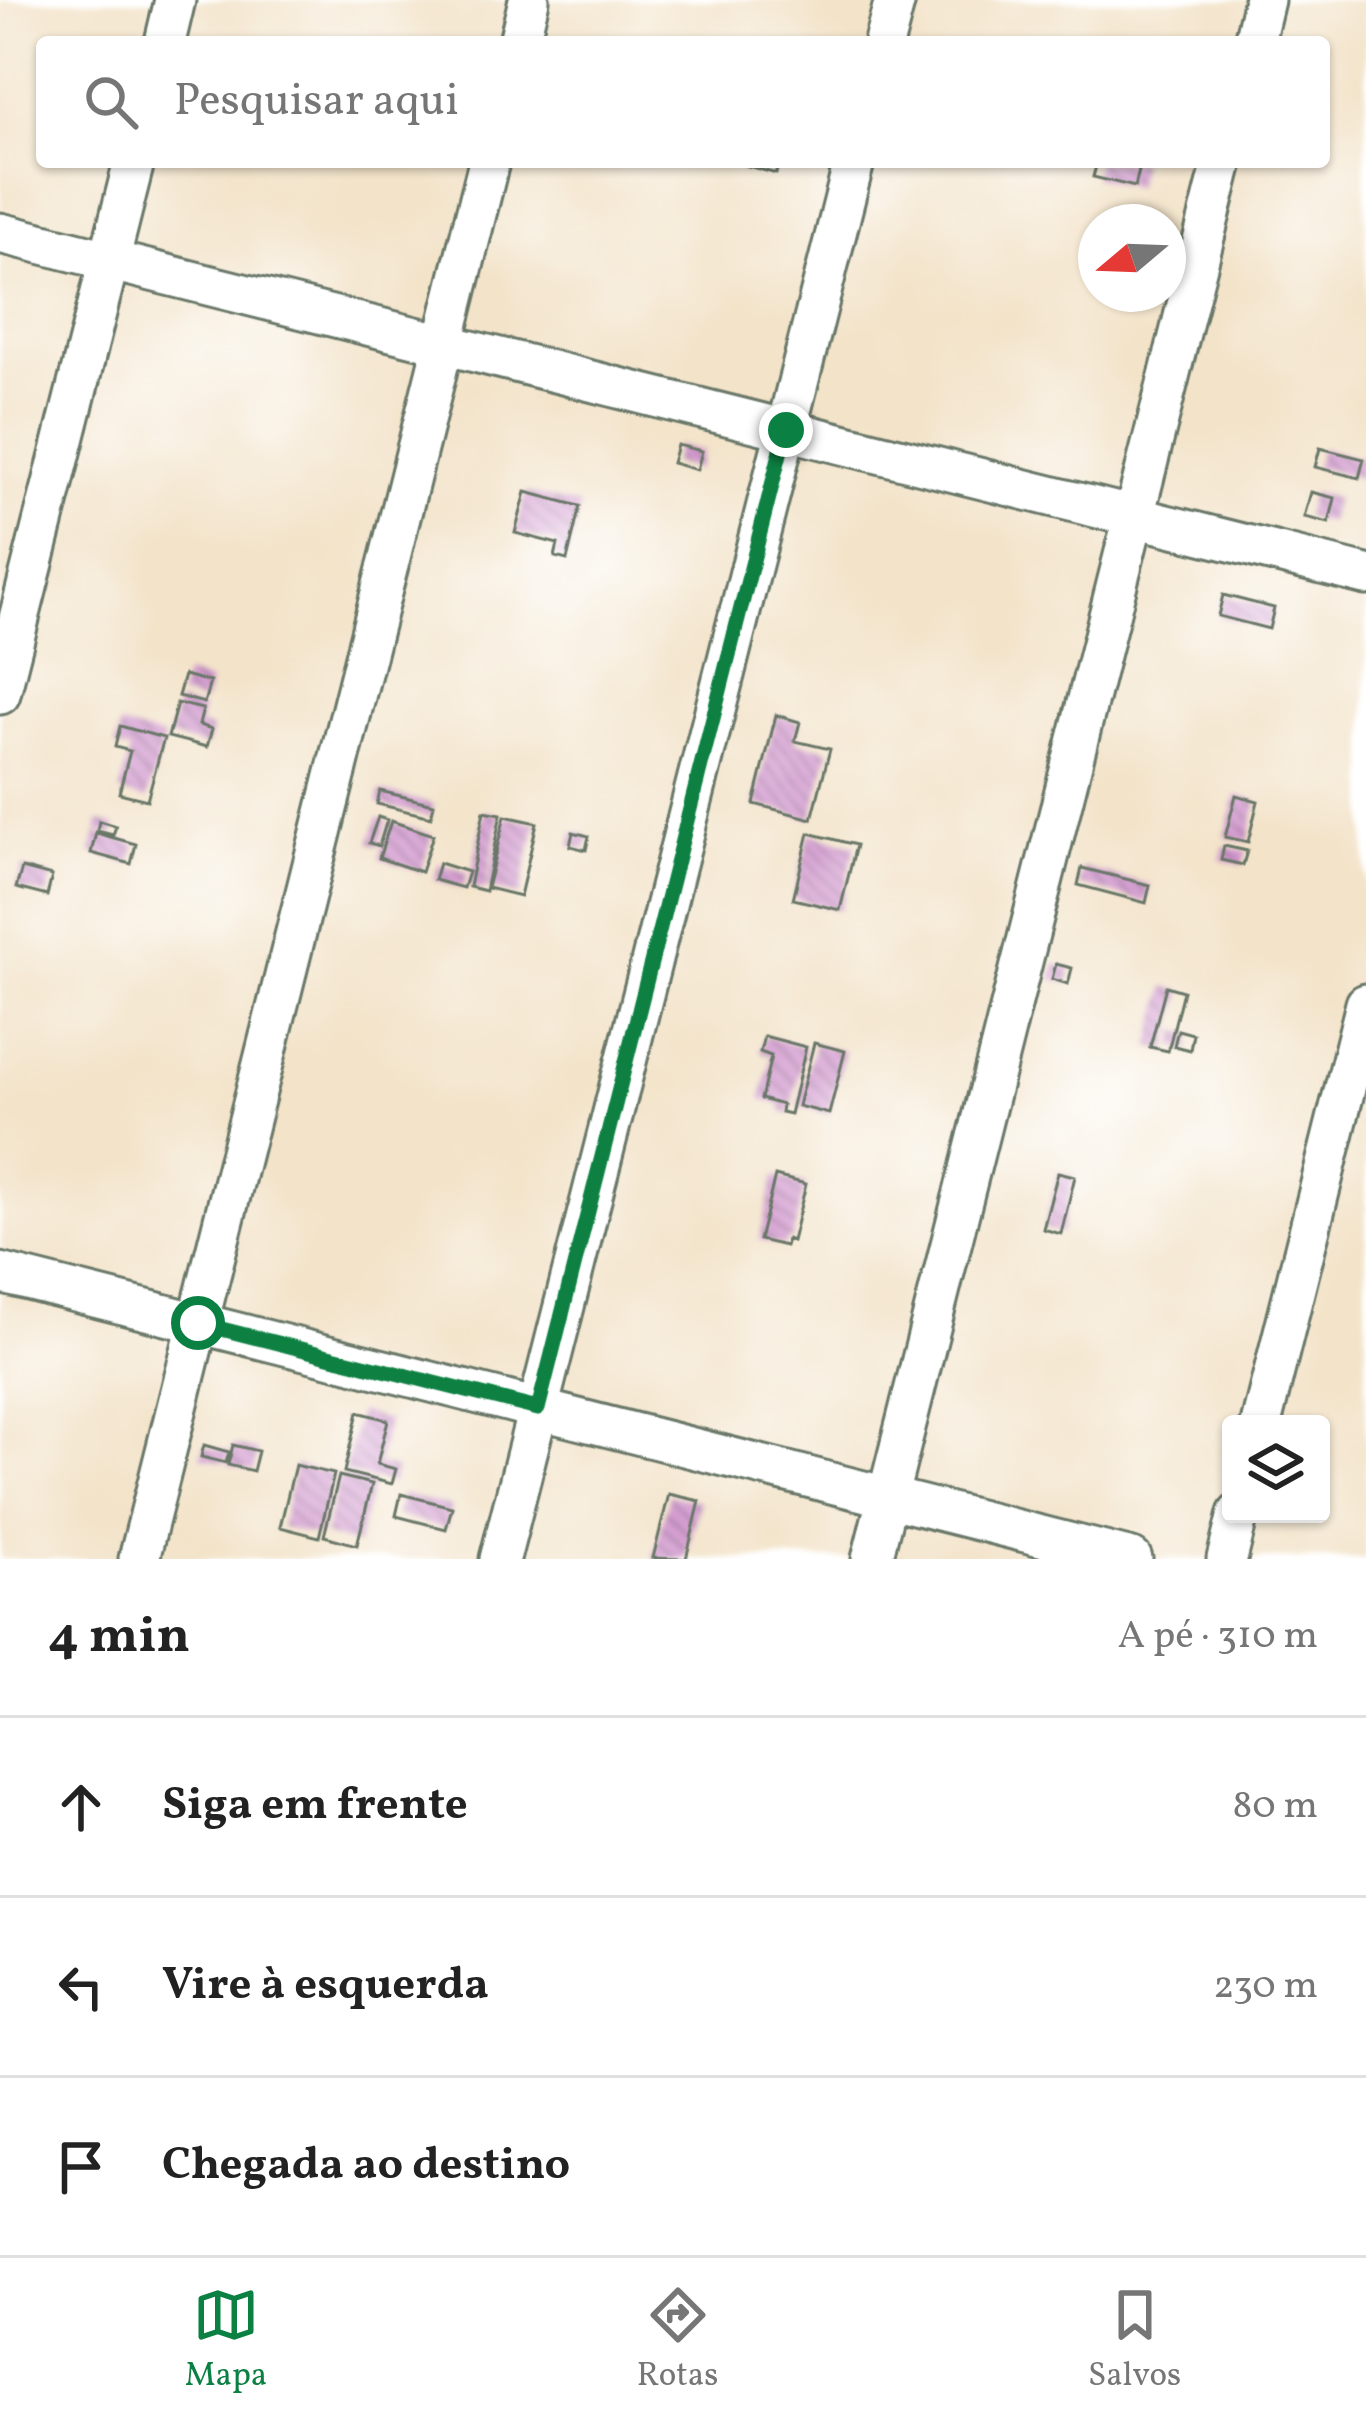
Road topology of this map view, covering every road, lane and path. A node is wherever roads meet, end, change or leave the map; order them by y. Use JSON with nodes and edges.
{"nodes":[{"id":1,"x":175,"y":0,"type":"edge"},
{"id":2,"x":529,"y":0,"type":"edge"},
{"id":3,"x":895,"y":0,"type":"edge"},
{"id":4,"x":1264,"y":0,"type":"edge"},
{"id":5,"x":166,"y":36,"type":"edge"},
{"id":6,"x":520,"y":36,"type":"edge"},
{"id":7,"x":886,"y":36,"type":"edge"},
{"id":8,"x":1255,"y":36,"type":"edge"},
{"id":9,"x":133,"y":168,"type":"edge"},
{"id":10,"x":487,"y":168,"type":"edge"},
{"id":11,"x":852,"y":168,"type":"edge"},
{"id":12,"x":1221,"y":168,"type":"edge"},
{"id":13,"x":0,"y":233,"type":"edge"},
{"id":14,"x":110,"y":261,"type":"junction"},
{"id":15,"x":443,"y":344,"type":"junction"},
{"id":16,"x":786,"y":430,"type":"junction"},
{"id":17,"x":1134,"y":517,"type":"junction"},
{"id":18,"x":1366,"y":574,"type":"edge"},
{"id":19,"x":0,"y":694,"type":"edge"},
{"id":20,"x":1366,"y":1004,"type":"edge"},
{"id":21,"x":0,"y":1273,"type":"edge"},
{"id":22,"x":198,"y":1323,"type":"junction"},
{"id":23,"x":538,"y":1409,"type":"junction"},
{"id":24,"x":1263,"y":1415,"type":"edge"},
{"id":25,"x":887,"y":1497,"type":"junction"},
{"id":26,"x":1236,"y":1523,"type":"edge"},
{"id":27,"x":139,"y":1559,"type":"edge"},
{"id":28,"x":500,"y":1559,"type":"edge"},
{"id":29,"x":872,"y":1559,"type":"edge"},
{"id":30,"x":1132,"y":1559,"type":"edge"},
{"id":31,"x":1227,"y":1559,"type":"edge"}],
"edges":[{"from":1,"to":5,"type":"street"},
{"from":2,"to":6,"type":"street"},
{"from":3,"to":7,"type":"street"},
{"from":4,"to":8,"type":"street"},
{"from":9,"to":14,"type":"street"},
{"from":10,"to":15,"type":"street"},
{"from":11,"to":16,"type":"street"},
{"from":12,"to":17,"type":"street"},
{"from":13,"to":14,"type":"street"},
{"from":14,"to":15,"type":"street"},
{"from":14,"to":19,"type":"street"},
{"from":15,"to":16,"type":"street"},
{"from":15,"to":22,"type":"street"},
{"from":16,"to":17,"type":"street"},
{"from":16,"to":23,"type":"street"},
{"from":17,"to":18,"type":"street"},
{"from":17,"to":25,"type":"street"},
{"from":20,"to":24,"type":"street"},
{"from":21,"to":22,"type":"street"},
{"from":22,"to":23,"type":"street"},
{"from":22,"to":27,"type":"street"},
{"from":23,"to":25,"type":"street"},
{"from":23,"to":28,"type":"street"},
{"from":25,"to":29,"type":"street"},
{"from":25,"to":30,"type":"street"},
{"from":26,"to":31,"type":"street"}]}
